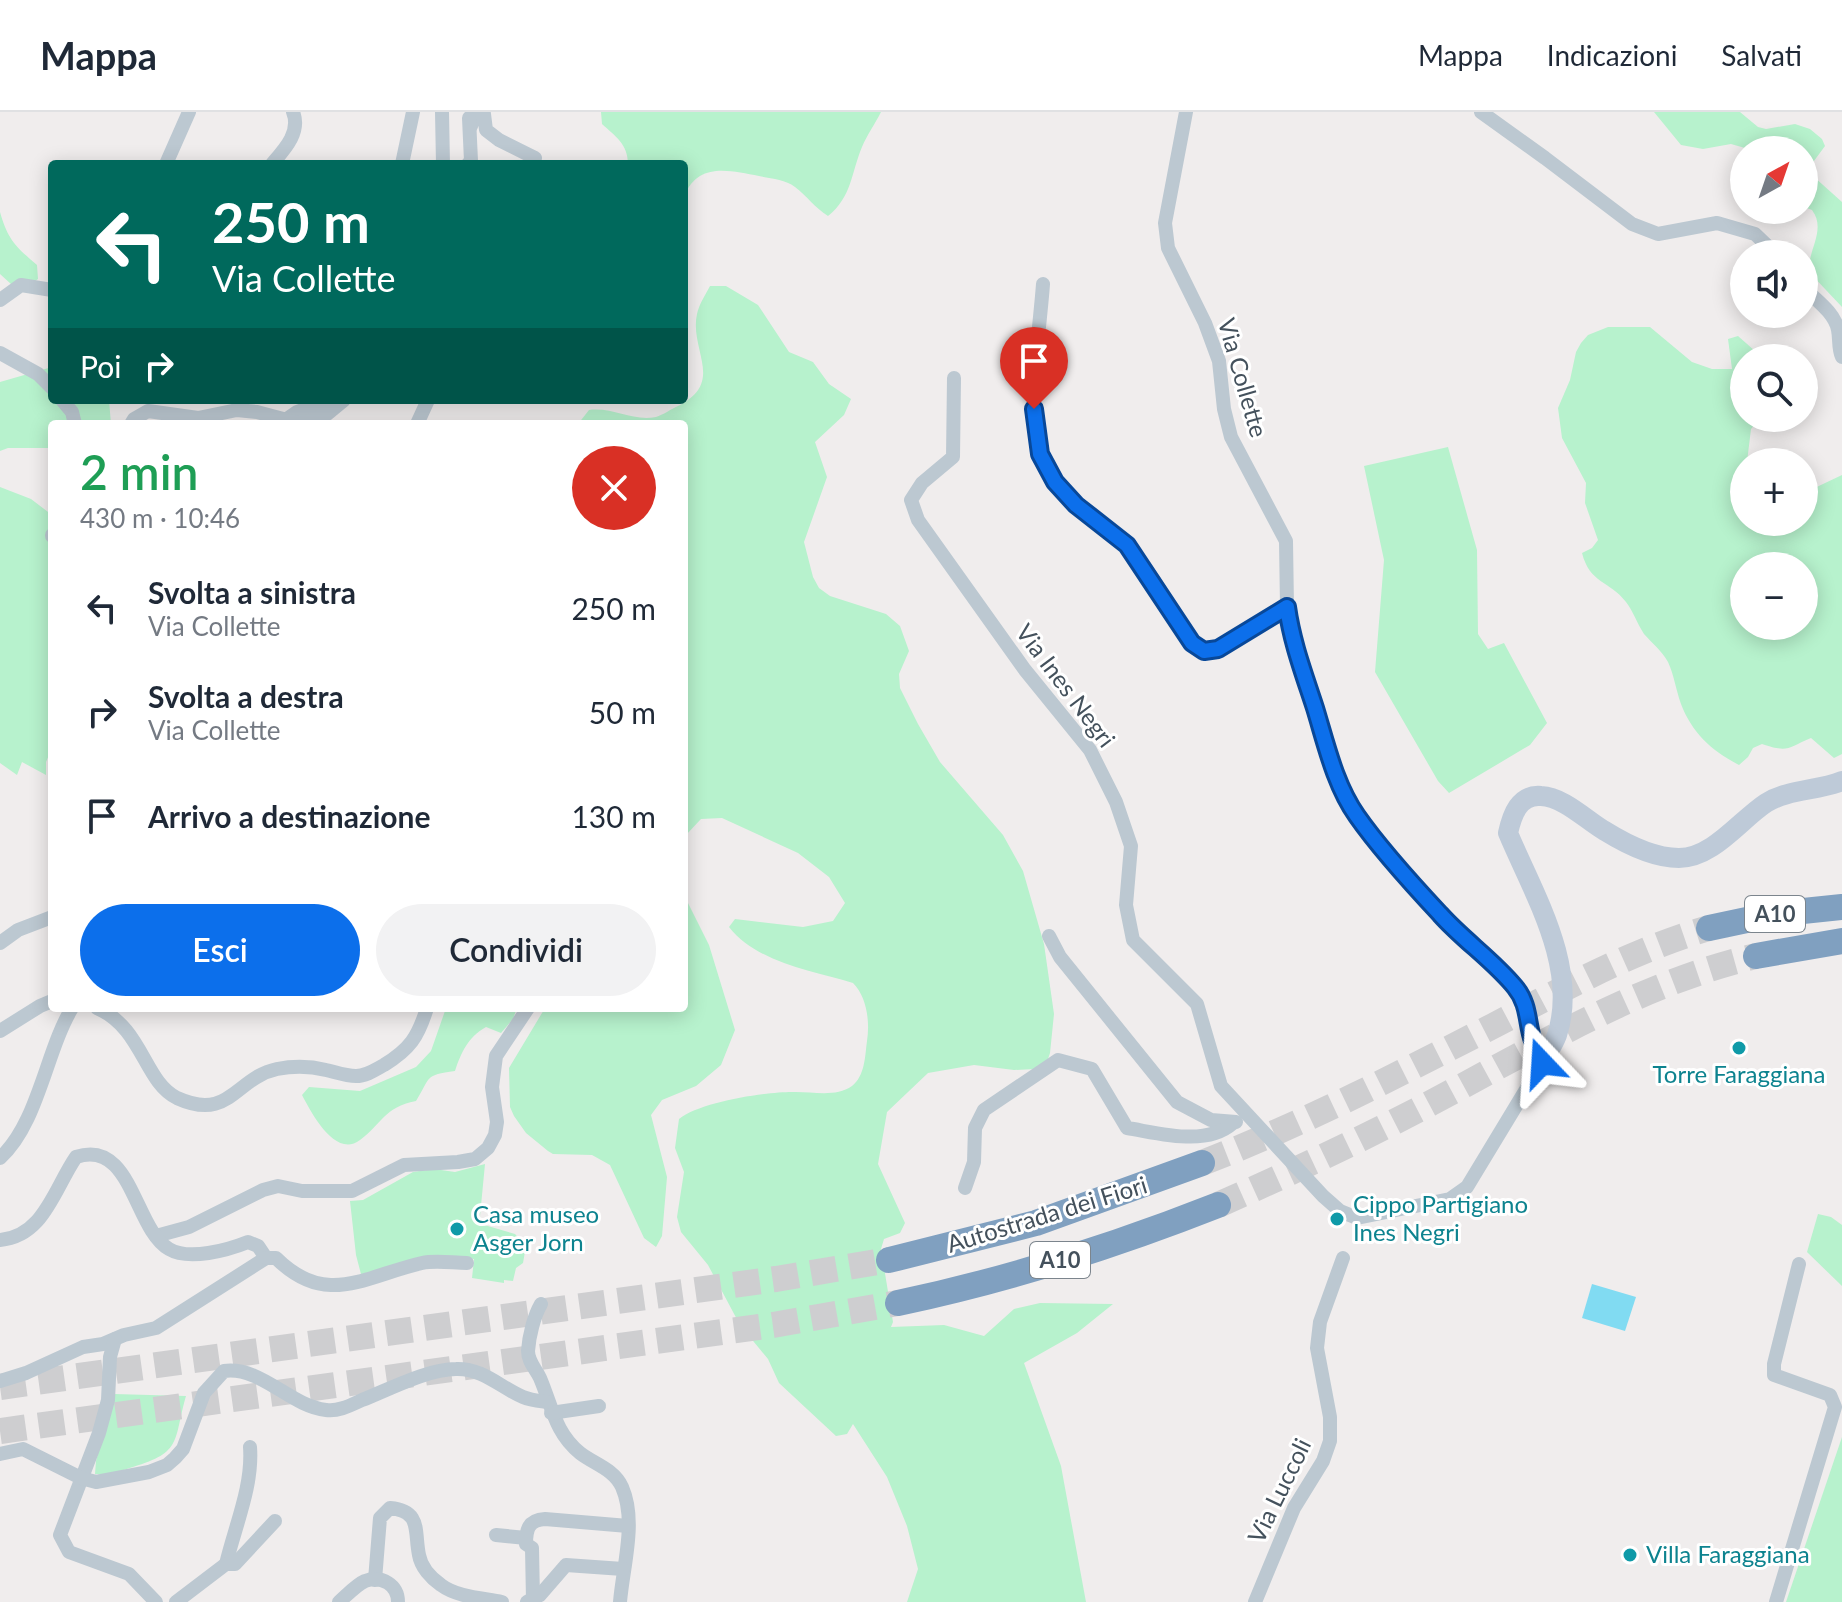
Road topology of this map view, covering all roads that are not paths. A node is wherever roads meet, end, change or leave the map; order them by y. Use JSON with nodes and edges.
{"nodes":[{"id":1,"x":189,"y":112,"type":"edge"},
{"id":2,"x":293,"y":112,"type":"edge"},
{"id":3,"x":413,"y":112,"type":"edge"},
{"id":4,"x":442,"y":112,"type":"edge"},
{"id":5,"x":1186,"y":112,"type":"edge"},
{"id":6,"x":1481,"y":112,"type":"edge"},
{"id":7,"x":469,"y":119,"type":"edge"},
{"id":8,"x":535,"y":158,"type":"dead end"},
{"id":9,"x":168,"y":160,"type":"edge"},
{"id":10,"x":276,"y":160,"type":"edge"},
{"id":11,"x":403,"y":160,"type":"edge"},
{"id":12,"x":443,"y":160,"type":"edge"},
{"id":13,"x":471,"y":160,"type":"edge"},
{"id":14,"x":1761,"y":240,"type":"edge"},
{"id":15,"x":1043,"y":284,"type":"dead end"},
{"id":16,"x":48,"y":289,"type":"edge"},
{"id":17,"x":0,"y":300,"type":"edge"},
{"id":18,"x":1818,"y":301,"type":"edge"},
{"id":19,"x":0,"y":353,"type":"edge"},
{"id":20,"x":1842,"y":357,"type":"edge"},
{"id":21,"x":954,"y":378,"type":"dead end"},
{"id":22,"x":48,"y":384,"type":"edge"},
{"id":23,"x":223,"y":404,"type":"edge"},
{"id":24,"x":318,"y":404,"type":"edge"},
{"id":25,"x":338,"y":404,"type":"edge"},
{"id":26,"x":210,"y":416,"type":"junction"},
{"id":27,"x":133,"y":420,"type":"edge"},
{"id":28,"x":281,"y":420,"type":"edge"},
{"id":29,"x":285,"y":420,"type":"edge"},
{"id":30,"x":314,"y":420,"type":"edge"},
{"id":31,"x":1287,"y":607,"type":"junction"},
{"id":32,"x":1842,"y":781,"type":"edge"},
{"id":33,"x":1842,"y":907,"type":"edge"},
{"id":34,"x":48,"y":919,"type":"edge"},
{"id":35,"x":1709,"y":928,"type":"tunnel mouth"},
{"id":36,"x":1049,"y":936,"type":"dead end"},
{"id":37,"x":1842,"y":941,"type":"edge"},
{"id":38,"x":0,"y":943,"type":"edge"},
{"id":39,"x":1756,"y":956,"type":"tunnel mouth"},
{"id":40,"x":48,"y":1003,"type":"edge"},
{"id":41,"x":70,"y":1012,"type":"edge"},
{"id":42,"x":106,"y":1012,"type":"edge"},
{"id":43,"x":425,"y":1012,"type":"edge"},
{"id":44,"x":525,"y":1012,"type":"edge"},
{"id":45,"x":0,"y":1031,"type":"edge"},
{"id":46,"x":1545,"y":1058,"type":"junction"},
{"id":47,"x":1239,"y":1119,"type":"junction"},
{"id":48,"x":0,"y":1158,"type":"edge"},
{"id":49,"x":1202,"y":1163,"type":"tunnel mouth"},
{"id":50,"x":965,"y":1188,"type":"dead end"},
{"id":51,"x":1218,"y":1205,"type":"tunnel mouth"},
{"id":52,"x":156,"y":1236,"type":"junction"},
{"id":53,"x":0,"y":1240,"type":"edge"},
{"id":54,"x":266,"y":1258,"type":"junction"},
{"id":55,"x":1343,"y":1258,"type":"dead end"},
{"id":56,"x":889,"y":1260,"type":"tunnel mouth"},
{"id":57,"x":467,"y":1263,"type":"dead end"},
{"id":58,"x":1799,"y":1264,"type":"dead end"},
{"id":59,"x":898,"y":1303,"type":"tunnel mouth"},
{"id":60,"x":541,"y":1304,"type":"dead end"},
{"id":61,"x":115,"y":1339,"type":"junction"},
{"id":62,"x":0,"y":1381,"type":"edge"},
{"id":63,"x":599,"y":1406,"type":"dead end"},
{"id":64,"x":549,"y":1408,"type":"junction"},
{"id":65,"x":250,"y":1447,"type":"dead end"},
{"id":66,"x":0,"y":1454,"type":"edge"},
{"id":67,"x":81,"y":1478,"type":"junction"},
{"id":68,"x":275,"y":1521,"type":"dead end"},
{"id":69,"x":628,"y":1526,"type":"junction"},
{"id":70,"x":496,"y":1535,"type":"dead end"},
{"id":71,"x":526,"y":1538,"type":"junction"},
{"id":72,"x":226,"y":1564,"type":"junction"},
{"id":73,"x":623,"y":1569,"type":"junction"},
{"id":74,"x":375,"y":1580,"type":"junction"},
{"id":75,"x":529,"y":1601,"type":"edge"},
{"id":76,"x":156,"y":1602,"type":"edge"},
{"id":77,"x":176,"y":1602,"type":"edge"},
{"id":78,"x":339,"y":1602,"type":"edge"},
{"id":79,"x":398,"y":1602,"type":"edge"},
{"id":80,"x":502,"y":1602,"type":"edge"},
{"id":81,"x":620,"y":1602,"type":"edge"},
{"id":82,"x":1255,"y":1602,"type":"edge"},
{"id":83,"x":1776,"y":1602,"type":"edge"}],
"edges":[{"from":1,"to":9,"type":"street"},
{"from":2,"to":10,"type":"street"},
{"from":3,"to":11,"type":"street"},
{"from":4,"to":12,"type":"street"},
{"from":5,"to":31,"type":"street","name":"Via Collette"},
{"from":6,"to":14,"type":"street"},
{"from":7,"to":8,"type":"street"},
{"from":7,"to":13,"type":"street"},
{"from":15,"to":31,"type":"street"},
{"from":16,"to":17,"type":"street"},
{"from":18,"to":20,"type":"street"},
{"from":19,"to":22,"type":"street"},
{"from":21,"to":47,"type":"street","name":"Via Ines Negri"},
{"from":23,"to":26,"type":"street"},
{"from":24,"to":29,"type":"street"},
{"from":25,"to":30,"type":"street"},
{"from":26,"to":27,"type":"street"},
{"from":26,"to":28,"type":"street"},
{"from":31,"to":46,"type":"street","name":"Via Collette"},
{"from":32,"to":46,"type":"street"},
{"from":33,"to":35,"type":"highway","number":"A10"},
{"from":34,"to":38,"type":"street"},
{"from":36,"to":47,"type":"street","name":"Via Ines Negri"},
{"from":37,"to":39,"type":"highway","number":"A10"},
{"from":40,"to":45,"type":"street"},
{"from":41,"to":48,"type":"street"},
{"from":42,"to":43,"type":"street"},
{"from":44,"to":52,"type":"street"},
{"from":46,"to":47,"type":"street","name":"Via Ines Negri"},
{"from":47,"to":50,"type":"street"},
{"from":49,"to":56,"type":"highway","name":"Autostrada dei Fiori","number":"A10"},
{"from":51,"to":59,"type":"highway","name":"Autostrada dei Fiori","number":"A10"},
{"from":52,"to":53,"type":"street"},
{"from":52,"to":54,"type":"street"},
{"from":54,"to":57,"type":"street"},
{"from":54,"to":61,"type":"street"},
{"from":55,"to":82,"type":"street","name":"Via Luccoli"},
{"from":58,"to":83,"type":"street"},
{"from":60,"to":64,"type":"street"},
{"from":61,"to":62,"type":"street"},
{"from":61,"to":67,"type":"street"},
{"from":63,"to":64,"type":"street"},
{"from":64,"to":67,"type":"street"},
{"from":64,"to":69,"type":"street"},
{"from":65,"to":72,"type":"street"},
{"from":66,"to":67,"type":"street"},
{"from":67,"to":76,"type":"street"},
{"from":68,"to":72,"type":"street"},
{"from":69,"to":71,"type":"street"},
{"from":69,"to":73,"type":"street"},
{"from":70,"to":71,"type":"street"},
{"from":71,"to":75,"type":"street"},
{"from":72,"to":77,"type":"street"},
{"from":73,"to":75,"type":"street"},
{"from":73,"to":81,"type":"street"},
{"from":74,"to":78,"type":"street"},
{"from":74,"to":79,"type":"street"},
{"from":74,"to":80,"type":"street"}]}
